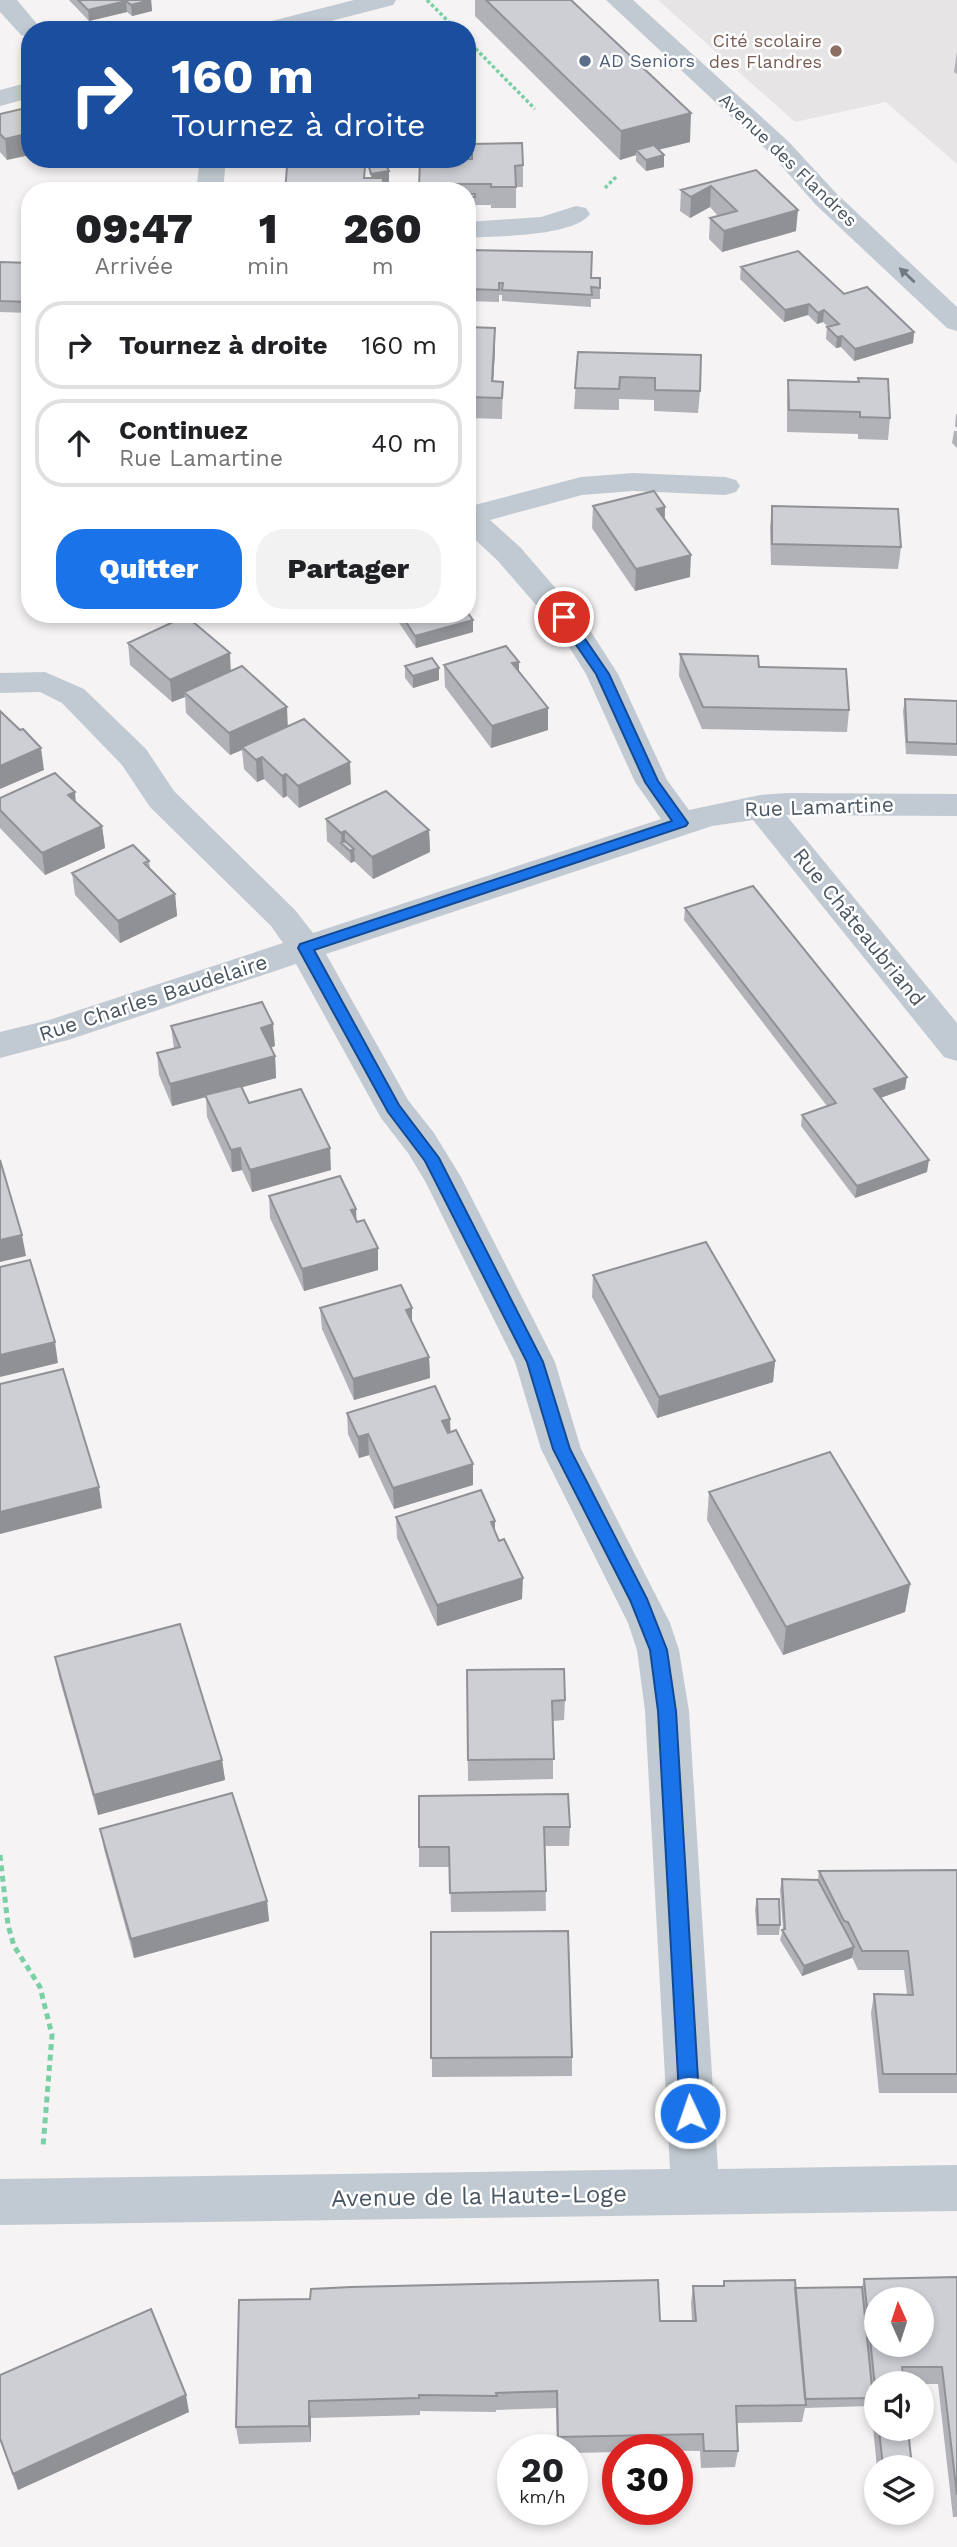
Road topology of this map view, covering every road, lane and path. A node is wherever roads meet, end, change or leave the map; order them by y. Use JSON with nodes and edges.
{"nodes":[{"id":1,"x":4,"y":0,"type":"edge"},
{"id":2,"x":384,"y":0,"type":"edge"},
{"id":3,"x":427,"y":0,"type":"edge"},
{"id":4,"x":618,"y":0,"type":"edge"},
{"id":5,"x":22,"y":21,"type":"edge"},
{"id":6,"x":301,"y":21,"type":"edge"},
{"id":7,"x":448,"y":21,"type":"edge"},
{"id":8,"x":476,"y":49,"type":"edge"},
{"id":9,"x":21,"y":92,"type":"edge"},
{"id":10,"x":0,"y":98,"type":"edge"},
{"id":11,"x":535,"y":109,"type":"dead end"},
{"id":12,"x":576,"y":214,"type":"dead end"},
{"id":13,"x":476,"y":229,"type":"edge"},
{"id":14,"x":957,"y":322,"type":"edge"},
{"id":15,"x":724,"y":486,"type":"dead end"},
{"id":16,"x":476,"y":514,"type":"edge"},
{"id":17,"x":476,"y":523,"type":"edge"},
{"id":18,"x":0,"y":683,"type":"edge"},
{"id":19,"x":760,"y":806,"type":"junction"},
{"id":20,"x":957,"y":806,"type":"edge"},
{"id":21,"x":681,"y":823,"type":"junction"},
{"id":22,"x":602,"y":849,"type":"joint"},
{"id":23,"x":305,"y":948,"type":"junction"},
{"id":24,"x":0,"y":1045,"type":"edge"},
{"id":25,"x":957,"y":1048,"type":"edge"},
{"id":26,"x":0,"y":1854,"type":"edge"},
{"id":27,"x":957,"y":2189,"type":"edge"},
{"id":28,"x":695,"y":2193,"type":"junction"},
{"id":29,"x":20,"y":2202,"type":"edge"}],
"edges":[{"from":1,"to":5,"type":"street"},
{"from":2,"to":6,"type":"street"},
{"from":3,"to":7,"type":"path"},
{"from":14,"to":4,"type":"street","name":"Avenue des Flandres","one_way":true},
{"from":8,"to":11,"type":"path"},
{"from":9,"to":10,"type":"street"},
{"from":12,"to":13,"type":"street"},
{"from":15,"to":16,"type":"street"},
{"from":17,"to":21,"type":"street"},
{"from":18,"to":23,"type":"street"},
{"from":19,"to":20,"type":"street","name":"Rue Lamartine"},
{"from":19,"to":21,"type":"street","name":"Rue Lamartine"},
{"from":19,"to":25,"type":"street","name":"Rue Châteaubriand"},
{"from":21,"to":22,"type":"street","name":"Rue Lamartine"},
{"from":22,"to":23,"type":"street","name":"Rue Charles Baudelaire"},
{"from":23,"to":24,"type":"street","name":"Rue Charles Baudelaire"},
{"from":23,"to":28,"type":"street"},
{"from":26,"to":29,"type":"path"},
{"from":27,"to":28,"type":"street","name":"Avenue de la Haute-Loge"},
{"from":28,"to":29,"type":"street","name":"Avenue de la Haute-Loge"}]}
